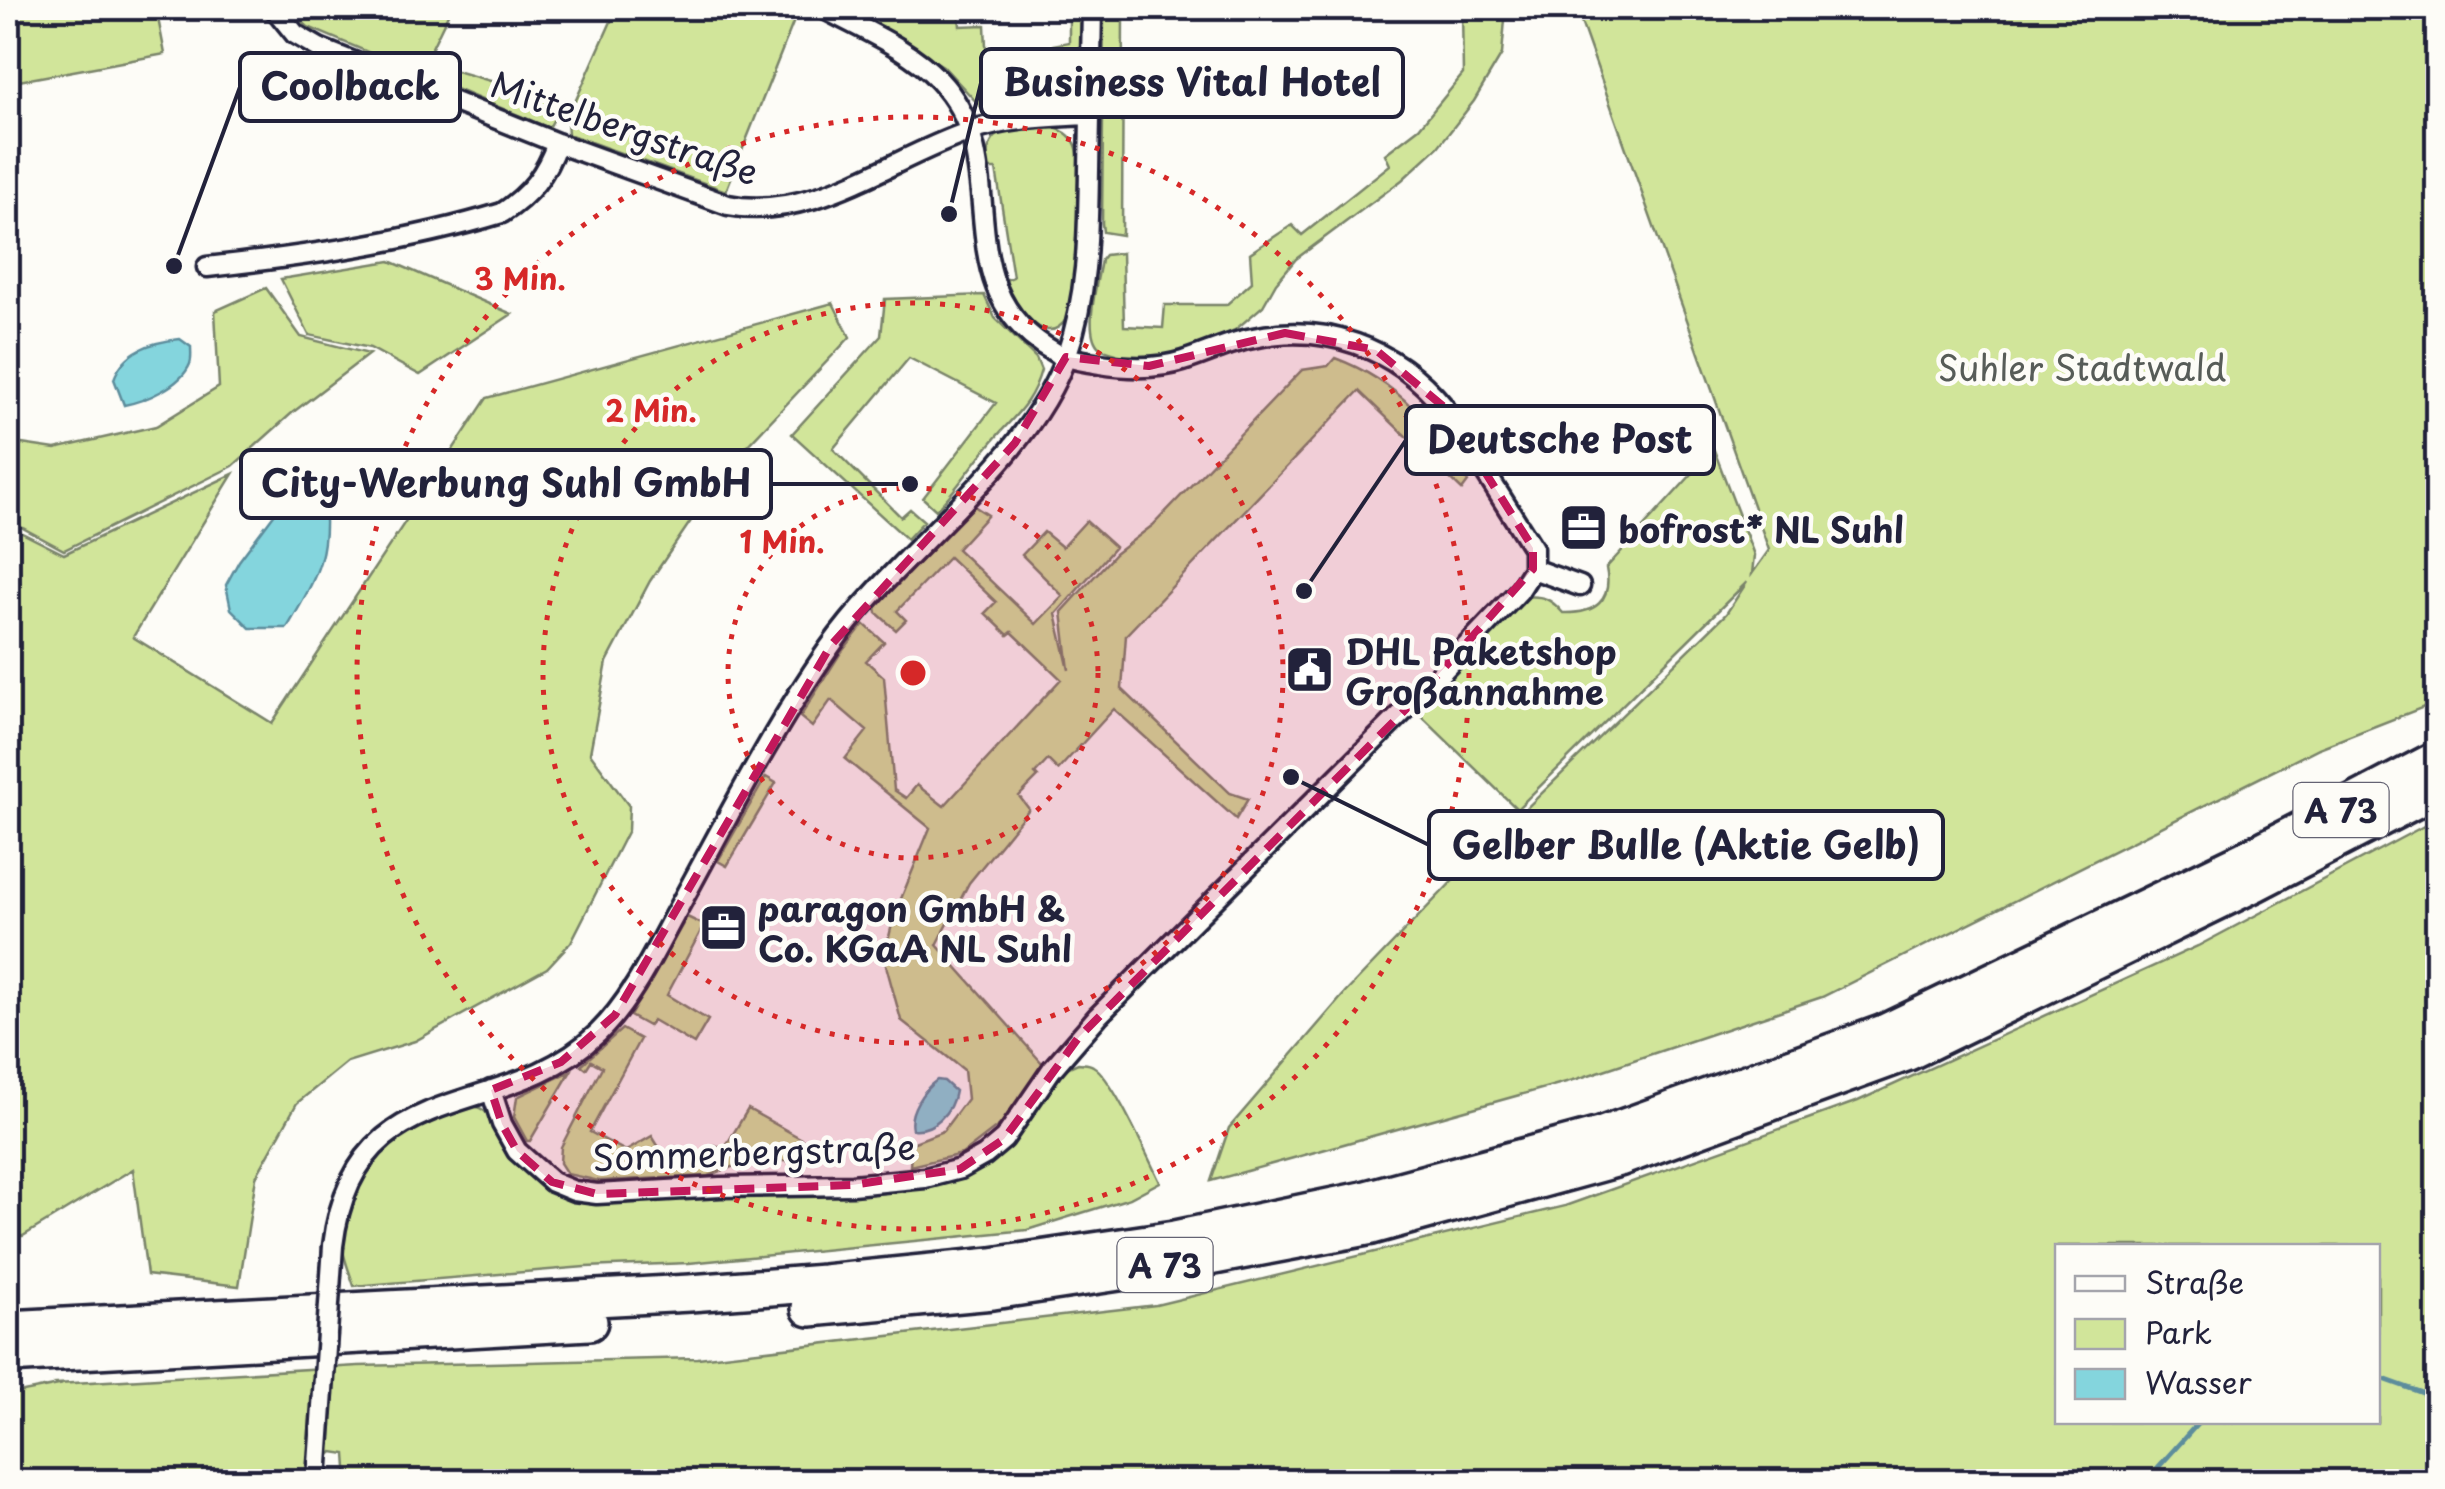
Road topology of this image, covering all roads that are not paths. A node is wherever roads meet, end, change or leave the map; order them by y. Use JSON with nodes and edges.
{"nodes":[{"id":1,"x":274,"y":8,"type":"edge"},
{"id":2,"x":823,"y":8,"type":"edge"},
{"id":3,"x":1092,"y":8,"type":"edge"},
{"id":4,"x":1090,"y":116,"type":"junction"},
{"id":5,"x":968,"y":132,"type":"junction"},
{"id":6,"x":558,"y":143,"type":"junction"},
{"id":7,"x":207,"y":267,"type":"dead end"},
{"id":8,"x":1066,"y":358,"type":"junction"},
{"id":9,"x":1532,"y":569,"type":"junction"},
{"id":10,"x":1580,"y":586,"type":"dead end"},
{"id":11,"x":2438,"y":759,"type":"edge"},
{"id":12,"x":2438,"y":788,"type":"edge"},
{"id":13,"x":2250,"y":872,"type":"junction"},
{"id":14,"x":490,"y":1090,"type":"junction"},
{"id":15,"x":8,"y":1329,"type":"edge"},
{"id":16,"x":8,"y":1355,"type":"edge"},
{"id":17,"x":317,"y":1480,"type":"edge"}],
"edges":[{"from":1,"to":6,"type":"street","name":"Mittelbergstraße"},
{"from":2,"to":5,"type":"street"},
{"from":3,"to":4,"type":"street"},
{"from":4,"to":5,"type":"street","name":"Mittelbergstraße"},
{"from":4,"to":8,"type":"street"},
{"from":5,"to":6,"type":"street","name":"Mittelbergstraße"},
{"from":5,"to":8,"type":"street"},
{"from":6,"to":7,"type":"street"},
{"from":8,"to":9,"type":"street"},
{"from":8,"to":14,"type":"street"},
{"from":9,"to":10,"type":"street"},
{"from":9,"to":14,"type":"street","name":"Sommerbergstraße"},
{"from":11,"to":13,"type":"highway","number":"A 73"},
{"from":12,"to":13,"type":"highway","number":"A 73"},
{"from":13,"to":15,"type":"highway","number":"A 73"},
{"from":13,"to":16,"type":"highway","number":"A 73"},
{"from":14,"to":17,"type":"street","bridge":true}]}
